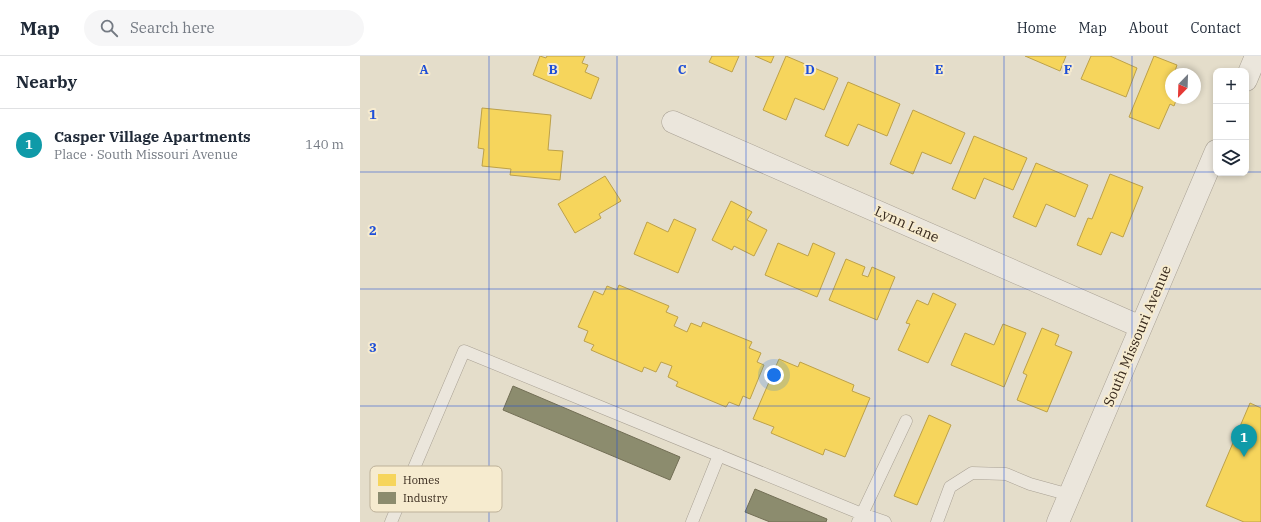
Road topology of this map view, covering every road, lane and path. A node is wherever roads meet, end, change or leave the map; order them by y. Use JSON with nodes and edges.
{"nodes":[{"id":1,"x":1256,"y":56,"type":"edge"},
{"id":2,"x":1249,"y":73,"type":"edge"},
{"id":3,"x":673,"y":122,"type":"dead end"},
{"id":4,"x":1213,"y":158,"type":"edge"},
{"id":5,"x":1141,"y":327,"type":"junction"},
{"id":6,"x":906,"y":421,"type":"dead end"},
{"id":7,"x":719,"y":455,"type":"junction"},
{"id":8,"x":415,"y":466,"type":"edge"},
{"id":9,"x":1070,"y":495,"type":"junction"},
{"id":10,"x":395,"y":512,"type":"edge"},
{"id":11,"x":860,"y":518,"type":"edge"},
{"id":12,"x":391,"y":522,"type":"edge"},
{"id":13,"x":692,"y":522,"type":"edge"},
{"id":14,"x":884,"y":522,"type":"edge"},
{"id":15,"x":937,"y":522,"type":"edge"},
{"id":16,"x":1058,"y":522,"type":"edge"}],
"edges":[{"from":1,"to":2,"type":"street"},
{"from":3,"to":5,"type":"street","name":"Lynn Lane"},
{"from":4,"to":5,"type":"street","name":"South Missouri Avenue"},
{"from":5,"to":9,"type":"street","name":"South Missouri Avenue"},
{"from":6,"to":11,"type":"lane"},
{"from":7,"to":8,"type":"lane"},
{"from":7,"to":11,"type":"lane"},
{"from":7,"to":13,"type":"lane"},
{"from":9,"to":15,"type":"lane"},
{"from":9,"to":16,"type":"street","name":"South Missouri Avenue"},
{"from":10,"to":12,"type":"lane"},
{"from":11,"to":14,"type":"lane"}]}
